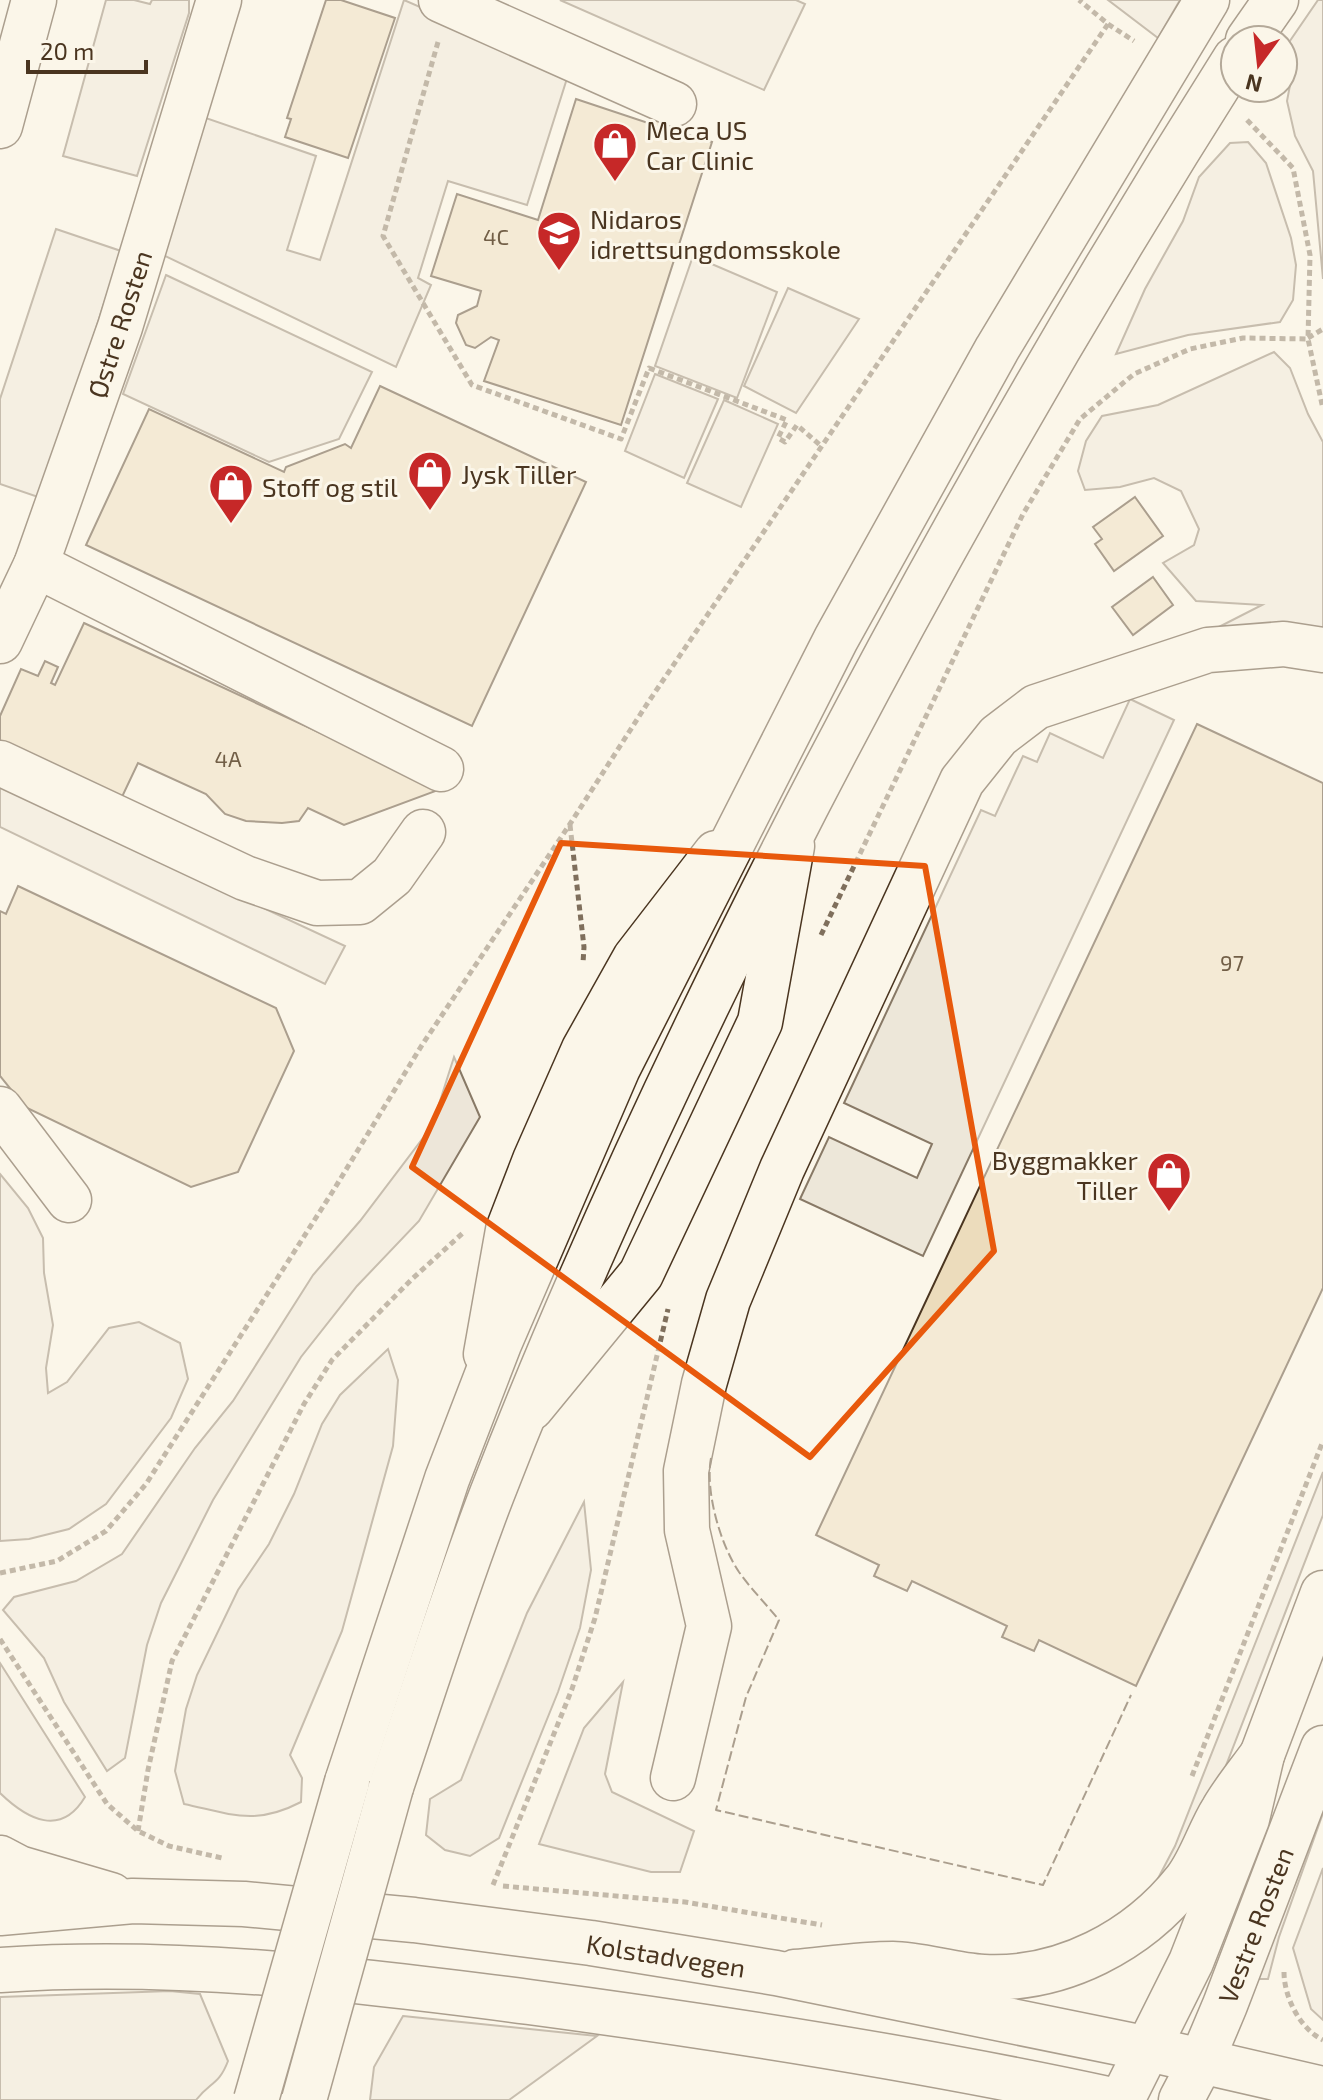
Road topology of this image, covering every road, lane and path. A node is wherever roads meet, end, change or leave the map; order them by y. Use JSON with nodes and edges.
{"nodes":[{"id":1,"x":34,"y":0,"type":"edge"},
{"id":2,"x":219,"y":0,"type":"edge"},
{"id":3,"x":1079,"y":0,"type":"edge"},
{"id":4,"x":1207,"y":0,"type":"edge"},
{"id":5,"x":1276,"y":0,"type":"edge"},
{"id":6,"x":445,"y":2,"type":"edge"},
{"id":7,"x":1108,"y":24,"type":"junction"},
{"id":8,"x":1259,"y":24,"type":"edge"},
{"id":9,"x":1147,"y":49,"type":"dead end"},
{"id":10,"x":1219,"y":84,"type":"edge"},
{"id":11,"x":674,"y":104,"type":"dead end"},
{"id":12,"x":1247,"y":120,"type":"dead end"},
{"id":13,"x":0,"y":126,"type":"edge"},
{"id":14,"x":1323,"y":329,"type":"edge"},
{"id":15,"x":821,"y":446,"type":"junction"},
{"id":16,"x":36,"y":565,"type":"junction"},
{"id":17,"x":0,"y":641,"type":"edge"},
{"id":18,"x":1323,"y":650,"type":"edge"},
{"id":19,"x":0,"y":763,"type":"edge"},
{"id":20,"x":441,"y":769,"type":"dead end"},
{"id":21,"x":570,"y":824,"type":"junction"},
{"id":22,"x":423,"y":832,"type":"dead end"},
{"id":23,"x":581,"y":976,"type":"dead end"},
{"id":24,"x":0,"y":1109,"type":"edge"},
{"id":25,"x":69,"y":1200,"type":"dead end"},
{"id":26,"x":472,"y":1223,"type":"dead end"},
{"id":27,"x":1323,"y":1441,"type":"edge"},
{"id":28,"x":0,"y":1573,"type":"edge"},
{"id":29,"x":1323,"y":1593,"type":"edge"},
{"id":30,"x":0,"y":1639,"type":"edge"},
{"id":31,"x":1323,"y":1748,"type":"edge"},
{"id":32,"x":1262,"y":1755,"type":"junction"},
{"id":33,"x":673,"y":1778,"type":"dead end"},
{"id":34,"x":1191,"y":1779,"type":"dead end"},
{"id":35,"x":138,"y":1831,"type":"junction"},
{"id":36,"x":0,"y":1858,"type":"edge"},
{"id":37,"x":236,"y":1860,"type":"dead end"},
{"id":38,"x":493,"y":1885,"type":"dead end"},
{"id":39,"x":0,"y":1887,"type":"edge"},
{"id":40,"x":133,"y":1901,"type":"junction"},
{"id":41,"x":0,"y":1913,"type":"edge"},
{"id":42,"x":835,"y":1927,"type":"dead end"},
{"id":43,"x":0,"y":1970,"type":"edge"},
{"id":44,"x":776,"y":1973,"type":"junction"},
{"id":45,"x":1295,"y":2014,"type":"dead end"},
{"id":46,"x":1323,"y":2040,"type":"edge"},
{"id":47,"x":1149,"y":2049,"type":"junction"},
{"id":48,"x":1201,"y":2062,"type":"junction"},
{"id":49,"x":1323,"y":2089,"type":"edge"},
{"id":50,"x":256,"y":2100,"type":"edge"},
{"id":51,"x":304,"y":2100,"type":"edge"},
{"id":52,"x":1112,"y":2100,"type":"edge"},
{"id":53,"x":1122,"y":2100,"type":"edge"},
{"id":54,"x":1181,"y":2100,"type":"edge"}],
"edges":[{"from":1,"to":13,"type":"main road"},
{"from":2,"to":16,"type":"main road","name":"Østre Rosten"},
{"from":3,"to":7,"type":"path"},
{"from":4,"to":50,"type":"main road","bridge":true},
{"from":5,"to":8,"type":"main road"},
{"from":6,"to":11,"type":"main road"},
{"from":6,"to":15,"type":"path"},
{"from":7,"to":9,"type":"path"},
{"from":7,"to":15,"type":"path"},
{"from":10,"to":51,"type":"main road","bridge":true},
{"from":12,"to":14,"type":"path"},
{"from":15,"to":21,"type":"path"},
{"from":16,"to":17,"type":"main road","name":"Østre Rosten"},
{"from":16,"to":20,"type":"main road"},
{"from":18,"to":33,"type":"main road"},
{"from":19,"to":22,"type":"main road"},
{"from":21,"to":23,"type":"path"},
{"from":21,"to":28,"type":"path"},
{"from":24,"to":25,"type":"main road"},
{"from":26,"to":35,"type":"path"},
{"from":27,"to":34,"type":"path"},
{"from":29,"to":32,"type":"main road","name":"Vestre Rosten"},
{"from":30,"to":35,"type":"path"},
{"from":31,"to":48,"type":"main road","name":"Vestre Rosten"},
{"from":32,"to":44,"type":"main road","name":"Vestre Rosten"},
{"from":32,"to":47,"type":"main road","name":"Vestre Rosten"},
{"from":35,"to":37,"type":"path"},
{"from":36,"to":40,"type":"main road"},
{"from":38,"to":42,"type":"path"},
{"from":39,"to":40,"type":"main road"},
{"from":40,"to":41,"type":"main road","name":"Kolstadvegen"},
{"from":40,"to":44,"type":"main road","name":"Kolstadvegen"},
{"from":43,"to":52,"type":"main road"},
{"from":44,"to":47,"type":"main road","name":"Kolstadvegen"},
{"from":45,"to":46,"type":"path"},
{"from":47,"to":48,"type":"main road","name":"Kolstadvegen"},
{"from":47,"to":53,"type":"main road","name":"Vestre Rosten"},
{"from":48,"to":49,"type":"main road","name":"Kolstadvegen"},
{"from":48,"to":54,"type":"main road","name":"Vestre Rosten"}]}
